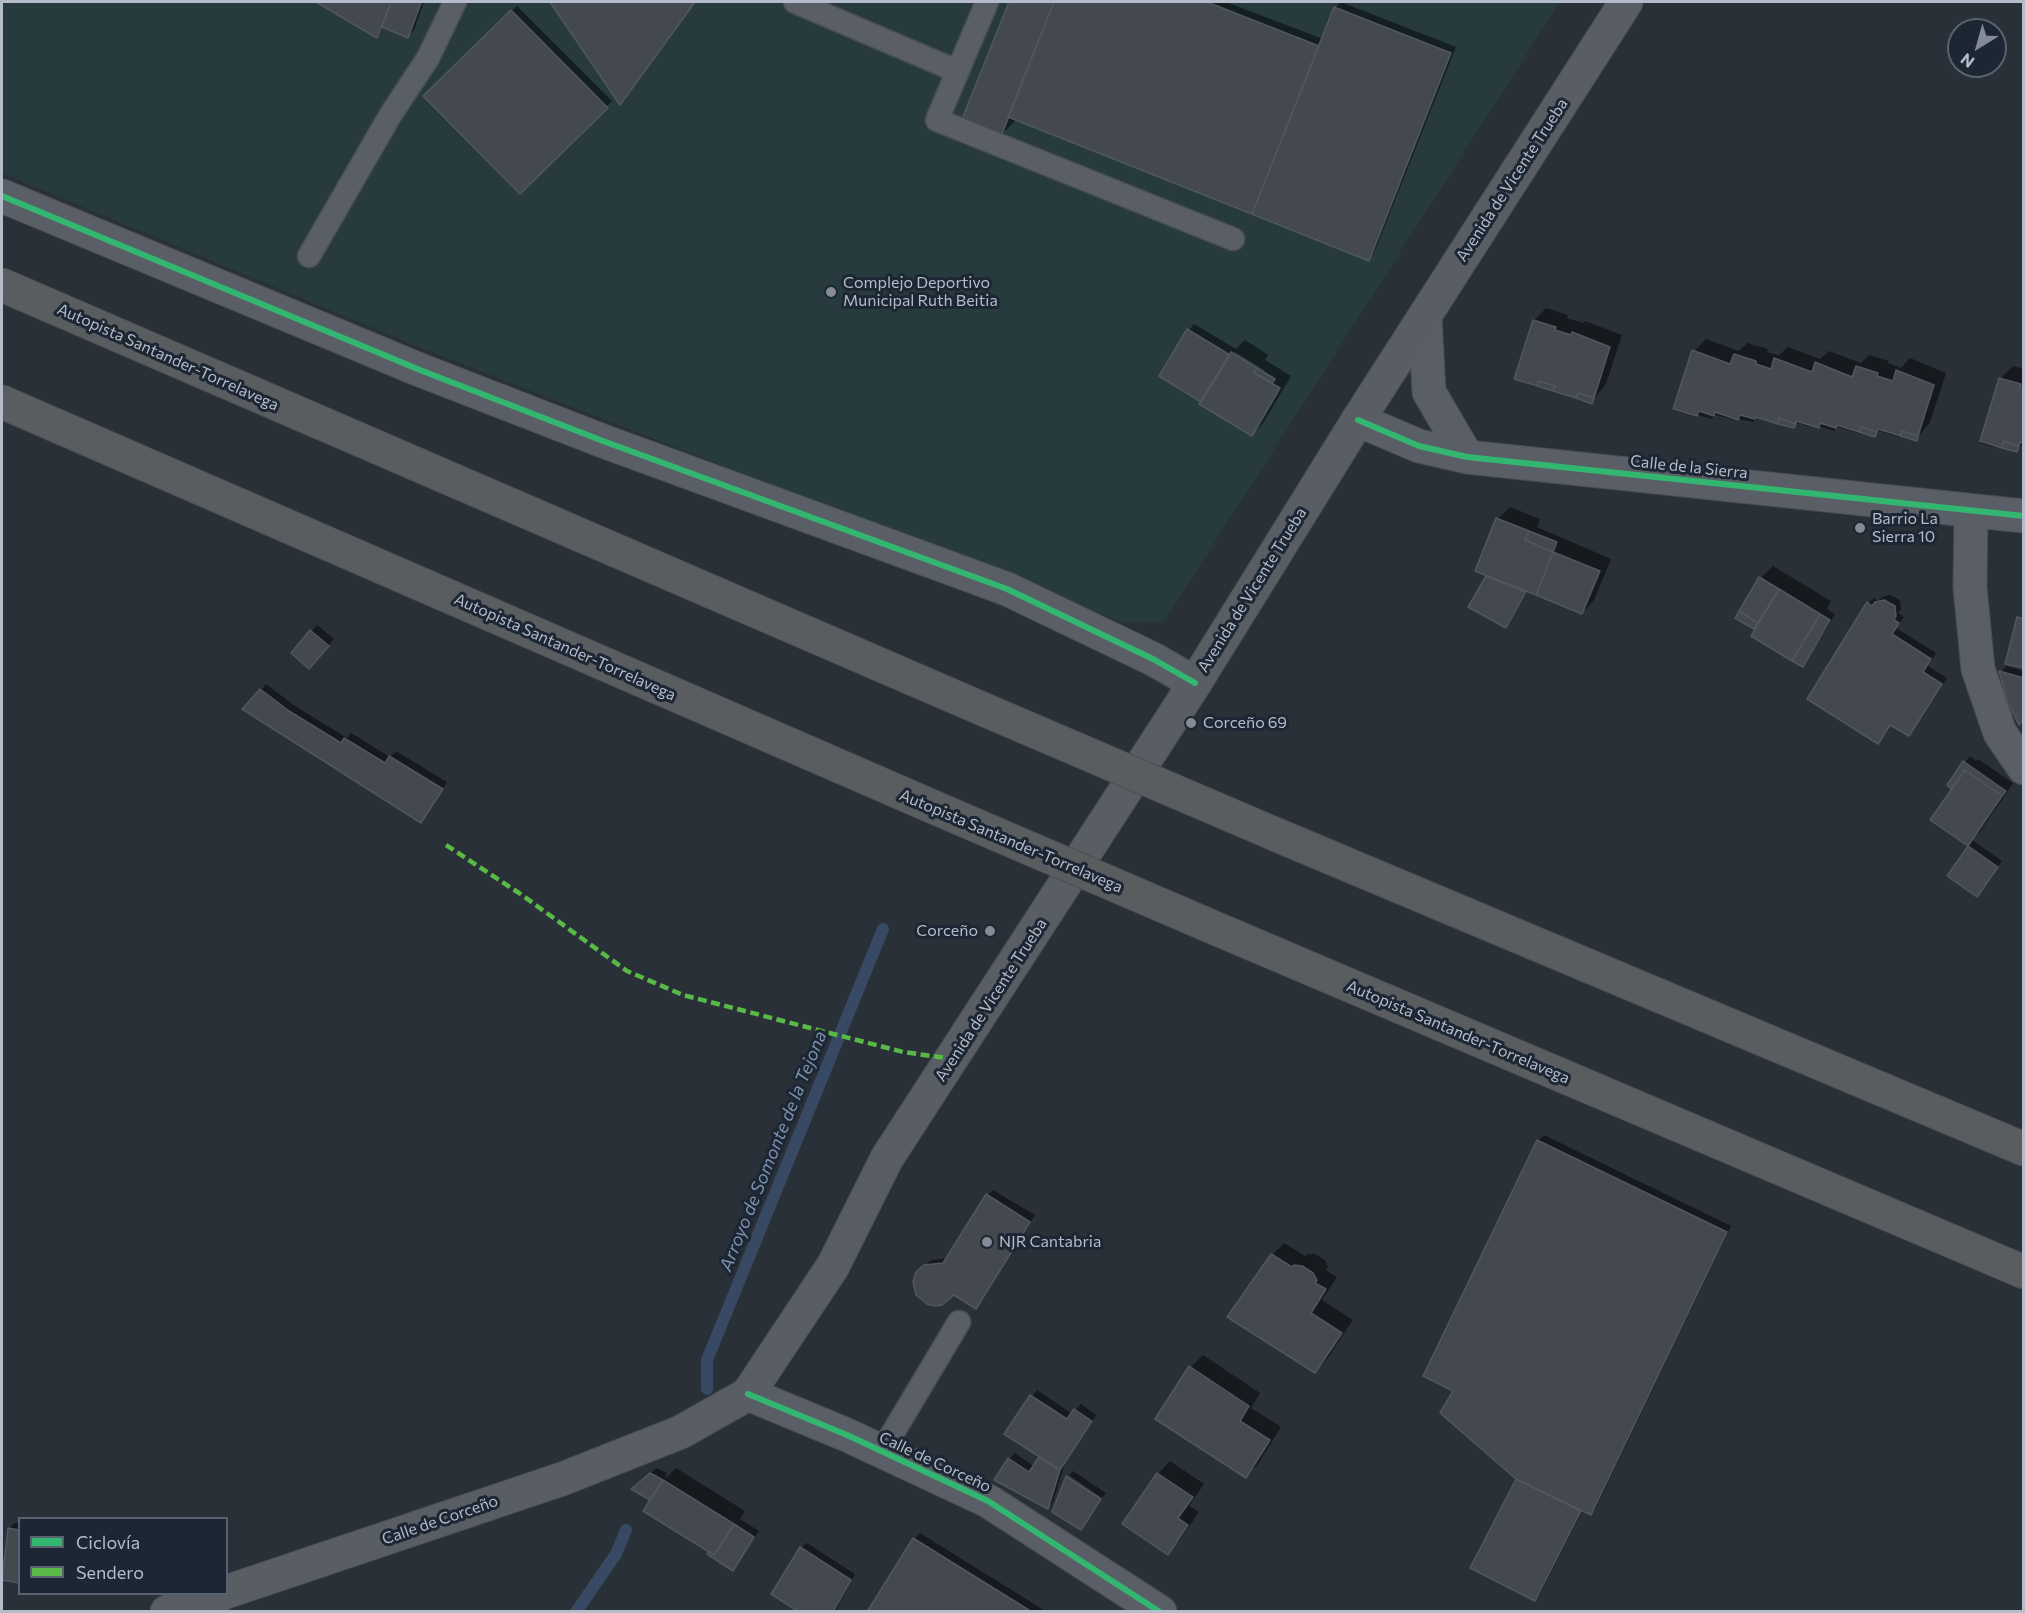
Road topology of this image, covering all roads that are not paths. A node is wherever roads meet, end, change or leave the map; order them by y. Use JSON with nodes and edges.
{"nodes":[{"id":1,"x":455,"y":2,"type":"edge"},
{"id":2,"x":795,"y":2,"type":"edge"},
{"id":3,"x":987,"y":2,"type":"edge"},
{"id":4,"x":1626,"y":2,"type":"edge"},
{"id":5,"x":957,"y":71,"type":"junction"},
{"id":6,"x":2,"y":196,"type":"edge"},
{"id":7,"x":1233,"y":239,"type":"dead end"},
{"id":8,"x":309,"y":256,"type":"dead end"},
{"id":9,"x":2,"y":285,"type":"edge"},
{"id":10,"x":1425,"y":317,"type":"junction"},
{"id":11,"x":2,"y":402,"type":"edge"},
{"id":12,"x":1358,"y":420,"type":"junction"},
{"id":13,"x":1467,"y":457,"type":"junction"},
{"id":14,"x":1971,"y":512,"type":"junction"},
{"id":15,"x":2024,"y":516,"type":"edge"},
{"id":16,"x":1195,"y":682,"type":"junction"},
{"id":17,"x":2024,"y":768,"type":"edge"},
{"id":18,"x":2024,"y":1149,"type":"edge"},
{"id":19,"x":2024,"y":1272,"type":"edge"},
{"id":20,"x":959,"y":1322,"type":"dead end"},
{"id":21,"x":748,"y":1394,"type":"junction"},
{"id":22,"x":882,"y":1451,"type":"junction"},
{"id":23,"x":228,"y":1591,"type":"edge"},
{"id":24,"x":216,"y":1595,"type":"edge"},
{"id":25,"x":167,"y":1611,"type":"edge"},
{"id":26,"x":1160,"y":1611,"type":"edge"}],
"edges":[{"from":1,"to":8,"type":"lane"},
{"from":2,"to":5,"type":"lane"},
{"from":3,"to":5,"type":"lane"},
{"from":4,"to":10,"type":"main road","name":"Avenida de Vicente Trueba"},
{"from":5,"to":7,"type":"lane"},
{"from":6,"to":16,"type":"street"},
{"from":9,"to":18,"type":"highway","name":"Autopista Santander-Torrelavega","bridge":true},
{"from":10,"to":12,"type":"main road","name":"Avenida de Vicente Trueba"},
{"from":10,"to":13,"type":"street"},
{"from":11,"to":19,"type":"highway","name":"Autopista Santander-Torrelavega","bridge":true},
{"from":12,"to":13,"type":"street","name":"Calle de la Sierra"},
{"from":12,"to":16,"type":"main road","name":"Avenida de Vicente Trueba"},
{"from":13,"to":14,"type":"street","name":"Calle de la Sierra"},
{"from":14,"to":15,"type":"street","name":"Calle de la Sierra"},
{"from":14,"to":17,"type":"street"},
{"from":16,"to":21,"type":"main road","name":"Avenida de Vicente Trueba"},
{"from":20,"to":22,"type":"lane"},
{"from":21,"to":22,"type":"street","name":"Calle de Corceño"},
{"from":21,"to":23,"type":"main road","name":"Calle de Corceño"},
{"from":22,"to":26,"type":"street","name":"Calle de Corceño"},
{"from":24,"to":25,"type":"main road"}]}
